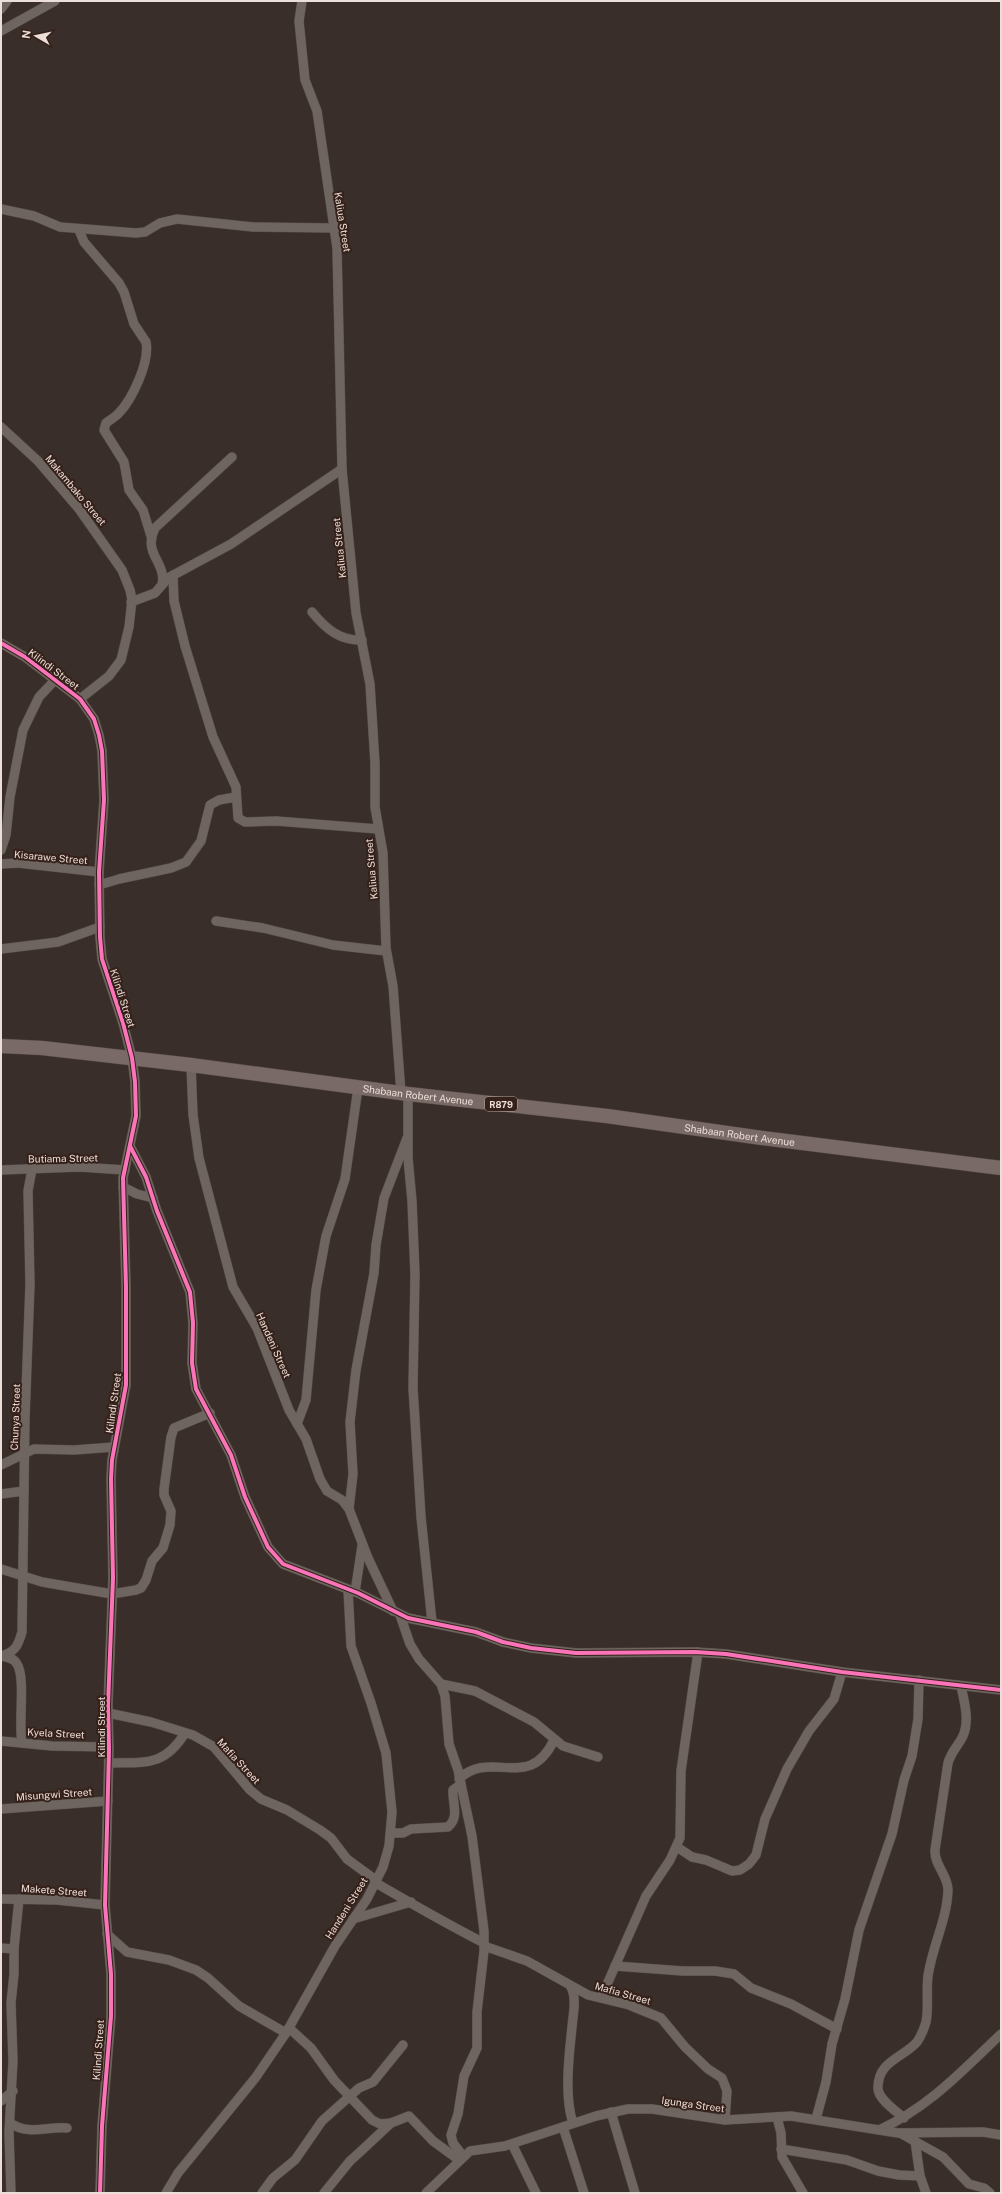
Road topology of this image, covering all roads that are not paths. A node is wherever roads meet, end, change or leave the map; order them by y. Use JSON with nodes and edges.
{"nodes":[{"id":1,"x":7,"y":1,"type":"edge"},
{"id":2,"x":55,"y":1,"type":"edge"},
{"id":3,"x":302,"y":1,"type":"edge"},
{"id":4,"x":1,"y":9,"type":"edge"},
{"id":5,"x":1,"y":31,"type":"edge"},
{"id":6,"x":1,"y":209,"type":"edge"},
{"id":7,"x":334,"y":228,"type":"junction"},
{"id":8,"x":79,"y":230,"type":"junction"},
{"id":9,"x":1,"y":427,"type":"edge"},
{"id":10,"x":232,"y":457,"type":"dead end"},
{"id":11,"x":342,"y":469,"type":"junction"},
{"id":12,"x":151,"y":536,"type":"junction"},
{"id":13,"x":173,"y":575,"type":"junction"},
{"id":14,"x":161,"y":586,"type":"junction"},
{"id":15,"x":131,"y":602,"type":"junction"},
{"id":16,"x":312,"y":612,"type":"dead end"},
{"id":17,"x":362,"y":640,"type":"junction"},
{"id":18,"x":1,"y":643,"type":"edge"},
{"id":19,"x":56,"y":679,"type":"junction"},
{"id":20,"x":80,"y":699,"type":"junction"},
{"id":21,"x":236,"y":797,"type":"junction"},
{"id":22,"x":378,"y":829,"type":"junction"},
{"id":23,"x":1,"y":850,"type":"edge"},
{"id":24,"x":1,"y":864,"type":"edge"},
{"id":25,"x":99,"y":872,"type":"junction"},
{"id":26,"x":100,"y":885,"type":"junction"},
{"id":27,"x":216,"y":921,"type":"dead end"},
{"id":28,"x":100,"y":927,"type":"junction"},
{"id":29,"x":1,"y":949,"type":"edge"},
{"id":30,"x":386,"y":951,"type":"junction"},
{"id":31,"x":1,"y":1046,"type":"edge"},
{"id":32,"x":132,"y":1058,"type":"junction"},
{"id":33,"x":191,"y":1065,"type":"junction"},
{"id":34,"x":358,"y":1088,"type":"junction"},
{"id":35,"x":404,"y":1094,"type":"junction"},
{"id":36,"x":408,"y":1135,"type":"junction"},
{"id":37,"x":130,"y":1146,"type":"junction"},
{"id":38,"x":1001,"y":1168,"type":"edge"},
{"id":39,"x":32,"y":1169,"type":"junction"},
{"id":40,"x":1,"y":1170,"type":"edge"},
{"id":41,"x":124,"y":1170,"type":"junction"},
{"id":42,"x":123,"y":1187,"type":"junction"},
{"id":43,"x":153,"y":1198,"type":"junction"},
{"id":44,"x":210,"y":1413,"type":"junction"},
{"id":45,"x":297,"y":1424,"type":"junction"},
{"id":46,"x":25,"y":1434,"type":"junction"},
{"id":47,"x":114,"y":1447,"type":"junction"},
{"id":48,"x":42,"y":1449,"type":"junction"},
{"id":49,"x":25,"y":1454,"type":"junction"},
{"id":50,"x":1,"y":1465,"type":"edge"},
{"id":51,"x":24,"y":1491,"type":"junction"},
{"id":52,"x":1,"y":1494,"type":"edge"},
{"id":53,"x":349,"y":1509,"type":"junction"},
{"id":54,"x":362,"y":1543,"type":"junction"},
{"id":55,"x":1,"y":1569,"type":"edge"},
{"id":56,"x":22,"y":1576,"type":"junction"},
{"id":57,"x":352,"y":1591,"type":"junction"},
{"id":58,"x":112,"y":1594,"type":"junction"},
{"id":59,"x":396,"y":1613,"type":"junction"},
{"id":60,"x":432,"y":1622,"type":"junction"},
{"id":61,"x":698,"y":1652,"type":"junction"},
{"id":62,"x":1,"y":1656,"type":"edge"},
{"id":63,"x":842,"y":1672,"type":"junction"},
{"id":64,"x":919,"y":1680,"type":"junction"},
{"id":65,"x":441,"y":1684,"type":"junction"},
{"id":66,"x":961,"y":1686,"type":"junction"},
{"id":67,"x":1001,"y":1690,"type":"edge"},
{"id":68,"x":108,"y":1713,"type":"junction"},
{"id":69,"x":20,"y":1728,"type":"junction"},
{"id":70,"x":185,"y":1733,"type":"junction"},
{"id":71,"x":554,"y":1740,"type":"junction"},
{"id":72,"x":6,"y":1741,"type":"edge"},
{"id":73,"x":22,"y":1743,"type":"junction"},
{"id":74,"x":109,"y":1747,"type":"junction"},
{"id":75,"x":598,"y":1757,"type":"dead end"},
{"id":76,"x":109,"y":1763,"type":"junction"},
{"id":77,"x":460,"y":1781,"type":"junction"},
{"id":78,"x":108,"y":1801,"type":"junction"},
{"id":79,"x":1,"y":1808,"type":"edge"},
{"id":80,"x":390,"y":1833,"type":"junction"},
{"id":81,"x":677,"y":1847,"type":"junction"},
{"id":82,"x":376,"y":1882,"type":"junction"},
{"id":83,"x":1,"y":1899,"type":"edge"},
{"id":84,"x":19,"y":1899,"type":"junction"},
{"id":85,"x":411,"y":1902,"type":"junction"},
{"id":86,"x":105,"y":1905,"type":"junction"},
{"id":87,"x":353,"y":1919,"type":"junction"},
{"id":88,"x":107,"y":1934,"type":"junction"},
{"id":89,"x":484,"y":1944,"type":"junction"},
{"id":90,"x":1,"y":1948,"type":"edge"},
{"id":91,"x":14,"y":1949,"type":"junction"},
{"id":92,"x":615,"y":1966,"type":"junction"},
{"id":93,"x":572,"y":1987,"type":"junction"},
{"id":94,"x":601,"y":1998,"type":"junction"},
{"id":95,"x":837,"y":2029,"type":"junction"},
{"id":96,"x":287,"y":2030,"type":"junction"},
{"id":97,"x":1001,"y":2034,"type":"edge"},
{"id":98,"x":403,"y":2045,"type":"dead end"},
{"id":99,"x":13,"y":2091,"type":"junction"},
{"id":100,"x":349,"y":2097,"type":"junction"},
{"id":101,"x":1,"y":2101,"type":"edge"},
{"id":102,"x":611,"y":2112,"type":"junction"},
{"id":103,"x":777,"y":2116,"type":"junction"},
{"id":104,"x":904,"y":2118,"type":"junction"},
{"id":105,"x":816,"y":2119,"type":"junction"},
{"id":106,"x":725,"y":2120,"type":"junction"},
{"id":107,"x":10,"y":2123,"type":"junction"},
{"id":108,"x":391,"y":2123,"type":"junction"},
{"id":109,"x":573,"y":2124,"type":"junction"},
{"id":110,"x":563,"y":2127,"type":"junction"},
{"id":111,"x":67,"y":2128,"type":"dead end"},
{"id":112,"x":878,"y":2130,"type":"junction"},
{"id":113,"x":898,"y":2133,"type":"junction"},
{"id":114,"x":1001,"y":2135,"type":"edge"},
{"id":115,"x":915,"y":2141,"type":"junction"},
{"id":116,"x":512,"y":2144,"type":"junction"},
{"id":117,"x":781,"y":2149,"type":"junction"},
{"id":118,"x":461,"y":2158,"type":"junction"},
{"id":119,"x":920,"y":2176,"type":"junction"},
{"id":120,"x":987,"y":2192,"type":"edge"},
{"id":121,"x":11,"y":2193,"type":"edge"},
{"id":122,"x":100,"y":2193,"type":"edge"},
{"id":123,"x":166,"y":2193,"type":"edge"},
{"id":124,"x":262,"y":2193,"type":"edge"},
{"id":125,"x":324,"y":2193,"type":"edge"},
{"id":126,"x":426,"y":2193,"type":"edge"},
{"id":127,"x":536,"y":2193,"type":"edge"},
{"id":128,"x":584,"y":2193,"type":"edge"},
{"id":129,"x":635,"y":2193,"type":"edge"},
{"id":130,"x":802,"y":2193,"type":"edge"},
{"id":131,"x":926,"y":2193,"type":"edge"}],
"edges":[{"from":1,"to":4,"type":"street"},
{"from":2,"to":5,"type":"street"},
{"from":3,"to":7,"type":"street","name":"Kaliua Street"},
{"from":6,"to":8,"type":"street"},
{"from":7,"to":8,"type":"street"},
{"from":7,"to":11,"type":"street","name":"Kaliua Street"},
{"from":8,"to":12,"type":"street"},
{"from":9,"to":15,"type":"street","name":"Makambako Street"},
{"from":10,"to":12,"type":"street"},
{"from":11,"to":13,"type":"street"},
{"from":11,"to":17,"type":"street","name":"Kaliua Street"},
{"from":12,"to":14,"type":"street"},
{"from":13,"to":14,"type":"street"},
{"from":13,"to":21,"type":"street"},
{"from":14,"to":15,"type":"street"},
{"from":15,"to":20,"type":"street","name":"Makambako Street"},
{"from":16,"to":17,"type":"street"},
{"from":17,"to":22,"type":"street","name":"Kaliua Street"},
{"from":18,"to":19,"type":"street","name":"Kilindi Street"},
{"from":19,"to":20,"type":"street","name":"Kilindi Street"},
{"from":19,"to":23,"type":"street"},
{"from":20,"to":25,"type":"street","name":"Kilindi Street"},
{"from":21,"to":22,"type":"street"},
{"from":21,"to":26,"type":"street"},
{"from":22,"to":30,"type":"street","name":"Kaliua Street"},
{"from":24,"to":25,"type":"street","name":"Kisarawe Street"},
{"from":25,"to":26,"type":"street","name":"Kilindi Street"},
{"from":26,"to":28,"type":"street","name":"Kilindi Street"},
{"from":27,"to":30,"type":"street"},
{"from":28,"to":29,"type":"street"},
{"from":28,"to":32,"type":"street","name":"Kilindi Street"},
{"from":30,"to":35,"type":"street","name":"Kaliua Street"},
{"from":31,"to":32,"type":"main road","name":"Shabaan Robert Avenue","number":"R879"},
{"from":32,"to":33,"type":"main road","name":"Shabaan Robert Avenue","number":"R879"},
{"from":32,"to":37,"type":"street","name":"Kilindi Street"},
{"from":33,"to":34,"type":"main road","name":"Shabaan Robert Avenue","number":"R879"},
{"from":33,"to":45,"type":"street","name":"Handeni Street"},
{"from":34,"to":35,"type":"main road","name":"Shabaan Robert Avenue","number":"R879"},
{"from":34,"to":45,"type":"street"},
{"from":35,"to":36,"type":"street","name":"Kaliua Street"},
{"from":35,"to":38,"type":"main road","name":"Shabaan Robert Avenue","number":"R879"},
{"from":36,"to":53,"type":"street"},
{"from":36,"to":60,"type":"street","name":"Kaliua Street"},
{"from":37,"to":41,"type":"street","name":"Kilindi Street"},
{"from":37,"to":43,"type":"street"},
{"from":39,"to":40,"type":"street","name":"Butiama Street"},
{"from":39,"to":41,"type":"street","name":"Butiama Street"},
{"from":39,"to":46,"type":"street","name":"Chunya Street"},
{"from":41,"to":42,"type":"street","name":"Kilindi Street"},
{"from":42,"to":43,"type":"street"},
{"from":42,"to":47,"type":"street","name":"Kilindi Street"},
{"from":43,"to":44,"type":"street"},
{"from":44,"to":57,"type":"street"},
{"from":44,"to":58,"type":"street"},
{"from":45,"to":53,"type":"street","name":"Handeni Street"},
{"from":46,"to":48,"type":"street"},
{"from":46,"to":49,"type":"street","name":"Chunya Street"},
{"from":47,"to":48,"type":"street"},
{"from":47,"to":58,"type":"street","name":"Kilindi Street"},
{"from":48,"to":49,"type":"street"},
{"from":49,"to":50,"type":"street"},
{"from":49,"to":51,"type":"street","name":"Chunya Street"},
{"from":51,"to":52,"type":"street"},
{"from":51,"to":56,"type":"street","name":"Chunya Street"},
{"from":53,"to":54,"type":"street","name":"Handeni Street"},
{"from":54,"to":57,"type":"street","name":"Handeni Street"},
{"from":54,"to":59,"type":"street","name":"Handeni Street"},
{"from":55,"to":56,"type":"street"},
{"from":56,"to":58,"type":"street"},
{"from":56,"to":62,"type":"street","name":"Chunya Street"},
{"from":57,"to":59,"type":"street"},
{"from":57,"to":80,"type":"street","name":"Handeni Street"},
{"from":58,"to":68,"type":"street","name":"Kilindi Street"},
{"from":59,"to":60,"type":"street"},
{"from":59,"to":65,"type":"street","name":"Handeni Street"},
{"from":60,"to":61,"type":"street"},
{"from":61,"to":63,"type":"street"},
{"from":61,"to":81,"type":"street"},
{"from":62,"to":69,"type":"street"},
{"from":63,"to":64,"type":"street"},
{"from":63,"to":81,"type":"street"},
{"from":64,"to":66,"type":"street"},
{"from":64,"to":95,"type":"street"},
{"from":65,"to":71,"type":"street"},
{"from":65,"to":77,"type":"street"},
{"from":66,"to":67,"type":"street"},
{"from":66,"to":104,"type":"street"},
{"from":68,"to":70,"type":"street","name":"Mafia Street"},
{"from":68,"to":74,"type":"street","name":"Kilindi Street"},
{"from":69,"to":72,"type":"street"},
{"from":69,"to":73,"type":"street"},
{"from":70,"to":76,"type":"street"},
{"from":70,"to":82,"type":"street","name":"Mafia Street"},
{"from":71,"to":75,"type":"street"},
{"from":71,"to":77,"type":"street"},
{"from":72,"to":73,"type":"street","name":"Kyela Street"},
{"from":73,"to":74,"type":"street","name":"Kyela Street"},
{"from":74,"to":76,"type":"street","name":"Kilindi Street"},
{"from":76,"to":78,"type":"street","name":"Kilindi Street"},
{"from":77,"to":80,"type":"street"},
{"from":77,"to":89,"type":"street"},
{"from":78,"to":79,"type":"street","name":"Misungwi Street"},
{"from":78,"to":86,"type":"street","name":"Kilindi Street"},
{"from":80,"to":82,"type":"street","name":"Handeni Street"},
{"from":81,"to":92,"type":"street"},
{"from":82,"to":85,"type":"street","name":"Mafia Street"},
{"from":82,"to":87,"type":"street","name":"Handeni Street"},
{"from":83,"to":84,"type":"street","name":"Makete Street"},
{"from":84,"to":86,"type":"street","name":"Makete Street"},
{"from":84,"to":91,"type":"street"},
{"from":85,"to":87,"type":"street"},
{"from":85,"to":89,"type":"street","name":"Mafia Street"},
{"from":86,"to":88,"type":"street","name":"Kilindi Street"},
{"from":87,"to":96,"type":"street","name":"Handeni Street"},
{"from":88,"to":96,"type":"street"},
{"from":88,"to":122,"type":"street","name":"Kilindi Street"},
{"from":89,"to":93,"type":"street","name":"Mafia Street"},
{"from":89,"to":118,"type":"street"},
{"from":90,"to":91,"type":"street"},
{"from":91,"to":99,"type":"street"},
{"from":92,"to":94,"type":"street"},
{"from":92,"to":95,"type":"street"},
{"from":93,"to":94,"type":"street","name":"Mafia Street"},
{"from":93,"to":109,"type":"street"},
{"from":94,"to":106,"type":"street","name":"Mafia Street"},
{"from":95,"to":105,"type":"street"},
{"from":96,"to":100,"type":"street"},
{"from":96,"to":123,"type":"street","name":"Handeni Street"},
{"from":97,"to":104,"type":"street"},
{"from":98,"to":100,"type":"street"},
{"from":99,"to":101,"type":"street"},
{"from":99,"to":107,"type":"street"},
{"from":100,"to":108,"type":"street"},
{"from":100,"to":124,"type":"street"},
{"from":102,"to":106,"type":"street","name":"Igunga Street"},
{"from":102,"to":109,"type":"street","name":"Igunga Street"},
{"from":102,"to":129,"type":"street"},
{"from":103,"to":105,"type":"street","name":"Igunga Street"},
{"from":103,"to":106,"type":"street","name":"Igunga Street"},
{"from":103,"to":117,"type":"street"},
{"from":104,"to":112,"type":"street"},
{"from":105,"to":112,"type":"street","name":"Igunga Street"},
{"from":107,"to":111,"type":"street"},
{"from":107,"to":121,"type":"street"},
{"from":108,"to":118,"type":"street"},
{"from":108,"to":125,"type":"street"},
{"from":109,"to":110,"type":"street","name":"Igunga Street"},
{"from":110,"to":116,"type":"street","name":"Igunga Street"},
{"from":110,"to":128,"type":"street"},
{"from":112,"to":113,"type":"street","name":"Igunga Street"},
{"from":113,"to":114,"type":"street","name":"Igunga Street"},
{"from":113,"to":115,"type":"street"},
{"from":115,"to":119,"type":"street"},
{"from":115,"to":120,"type":"street"},
{"from":116,"to":118,"type":"street","name":"Igunga Street"},
{"from":116,"to":127,"type":"street"},
{"from":117,"to":119,"type":"street"},
{"from":117,"to":130,"type":"street"},
{"from":118,"to":126,"type":"street","name":"Igunga Street"},
{"from":119,"to":131,"type":"street"}]}
